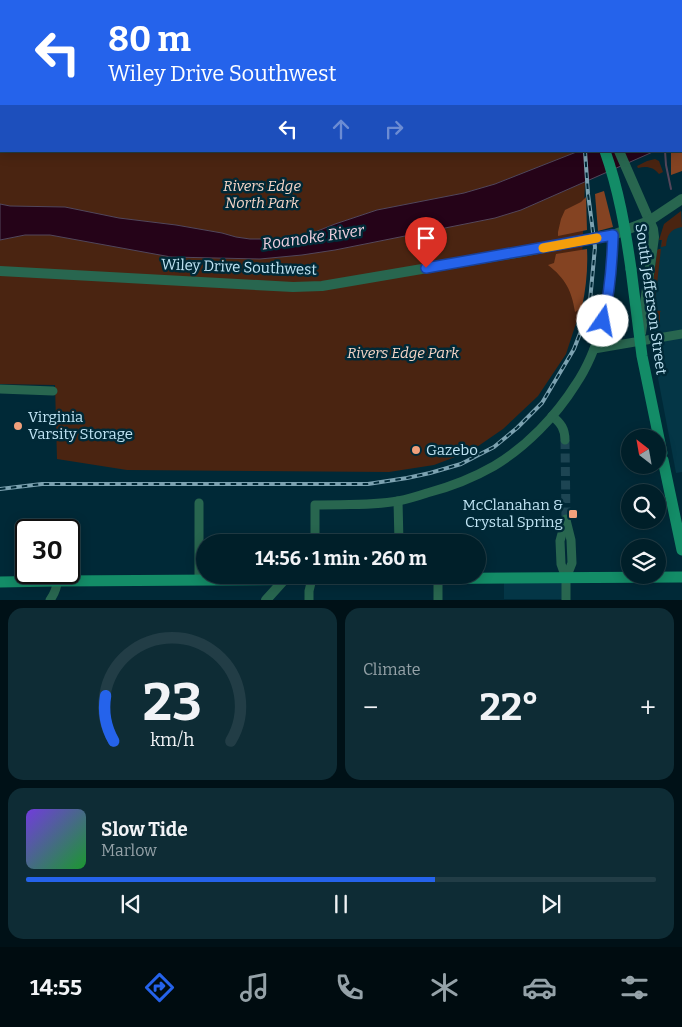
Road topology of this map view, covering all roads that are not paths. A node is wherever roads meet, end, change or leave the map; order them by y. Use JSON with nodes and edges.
{"nodes":[{"id":1,"x":605,"y":152,"type":"edge"},
{"id":2,"x":619,"y":152,"type":"edge"},
{"id":3,"x":682,"y":199,"type":"edge"},
{"id":4,"x":649,"y":221,"type":"junction"},
{"id":5,"x":613,"y":235,"type":"junction"},
{"id":6,"x":0,"y":271,"type":"edge"},
{"id":7,"x":682,"y":334,"type":"edge"},
{"id":8,"x":640,"y":341,"type":"junction"},
{"id":9,"x":594,"y":349,"type":"junction"},
{"id":10,"x":0,"y":389,"type":"edge"},
{"id":11,"x":54,"y":391,"type":"dead end"},
{"id":12,"x":552,"y":416,"type":"junction"},
{"id":13,"x":565,"y":440,"type":"tunnel mouth"},
{"id":14,"x":398,"y":501,"type":"junction"},
{"id":15,"x":199,"y":503,"type":"dead end"},
{"id":16,"x":199,"y":534,"type":"edge"},
{"id":17,"x":315,"y":534,"type":"edge"},
{"id":18,"x":399,"y":534,"type":"edge"},
{"id":19,"x":682,"y":550,"type":"edge"},
{"id":20,"x":682,"y":577,"type":"edge"},
{"id":21,"x":486,"y":578,"type":"edge"},
{"id":22,"x":566,"y":578,"type":"junction"},
{"id":23,"x":80,"y":580,"type":"edge"},
{"id":24,"x":196,"y":580,"type":"edge"},
{"id":25,"x":15,"y":581,"type":"edge"},
{"id":26,"x":0,"y":582,"type":"edge"},
{"id":27,"x":57,"y":584,"type":"edge"},
{"id":28,"x":280,"y":584,"type":"edge"},
{"id":29,"x":310,"y":584,"type":"edge"},
{"id":30,"x":438,"y":584,"type":"edge"},
{"id":31,"x":50,"y":600,"type":"edge"},
{"id":32,"x":266,"y":600,"type":"edge"},
{"id":33,"x":309,"y":600,"type":"edge"},
{"id":34,"x":438,"y":600,"type":"edge"},
{"id":35,"x":566,"y":600,"type":"edge"}],
"edges":[{"from":1,"to":8,"type":"main road","name":"South Jefferson Street","bridge":true},
{"from":2,"to":4,"type":"street"},
{"from":3,"to":4,"type":"street","name":"Wiley Drive Southwest"},
{"from":4,"to":5,"type":"street","name":"Wiley Drive Southwest"},
{"from":4,"to":8,"type":"street"},
{"from":5,"to":6,"type":"street","name":"Wiley Drive Southwest"},
{"from":5,"to":9,"type":"street"},
{"from":7,"to":8,"type":"street"},
{"from":8,"to":9,"type":"street"},
{"from":8,"to":19,"type":"main road","name":"South Jefferson Street"},
{"from":9,"to":12,"type":"street"},
{"from":10,"to":11,"type":"street"},
{"from":12,"to":13,"type":"street"},
{"from":12,"to":14,"type":"street"},
{"from":14,"to":17,"type":"street"},
{"from":14,"to":18,"type":"street"},
{"from":15,"to":16,"type":"street"},
{"from":20,"to":22,"type":"main road"},
{"from":21,"to":22,"type":"main road"},
{"from":22,"to":22,"type":"street"},
{"from":22,"to":35,"type":"street"},
{"from":23,"to":24,"type":"main road"},
{"from":25,"to":26,"type":"main road"},
{"from":27,"to":31,"type":"street"},
{"from":28,"to":32,"type":"street"},
{"from":29,"to":33,"type":"street"},
{"from":30,"to":34,"type":"street"}]}
